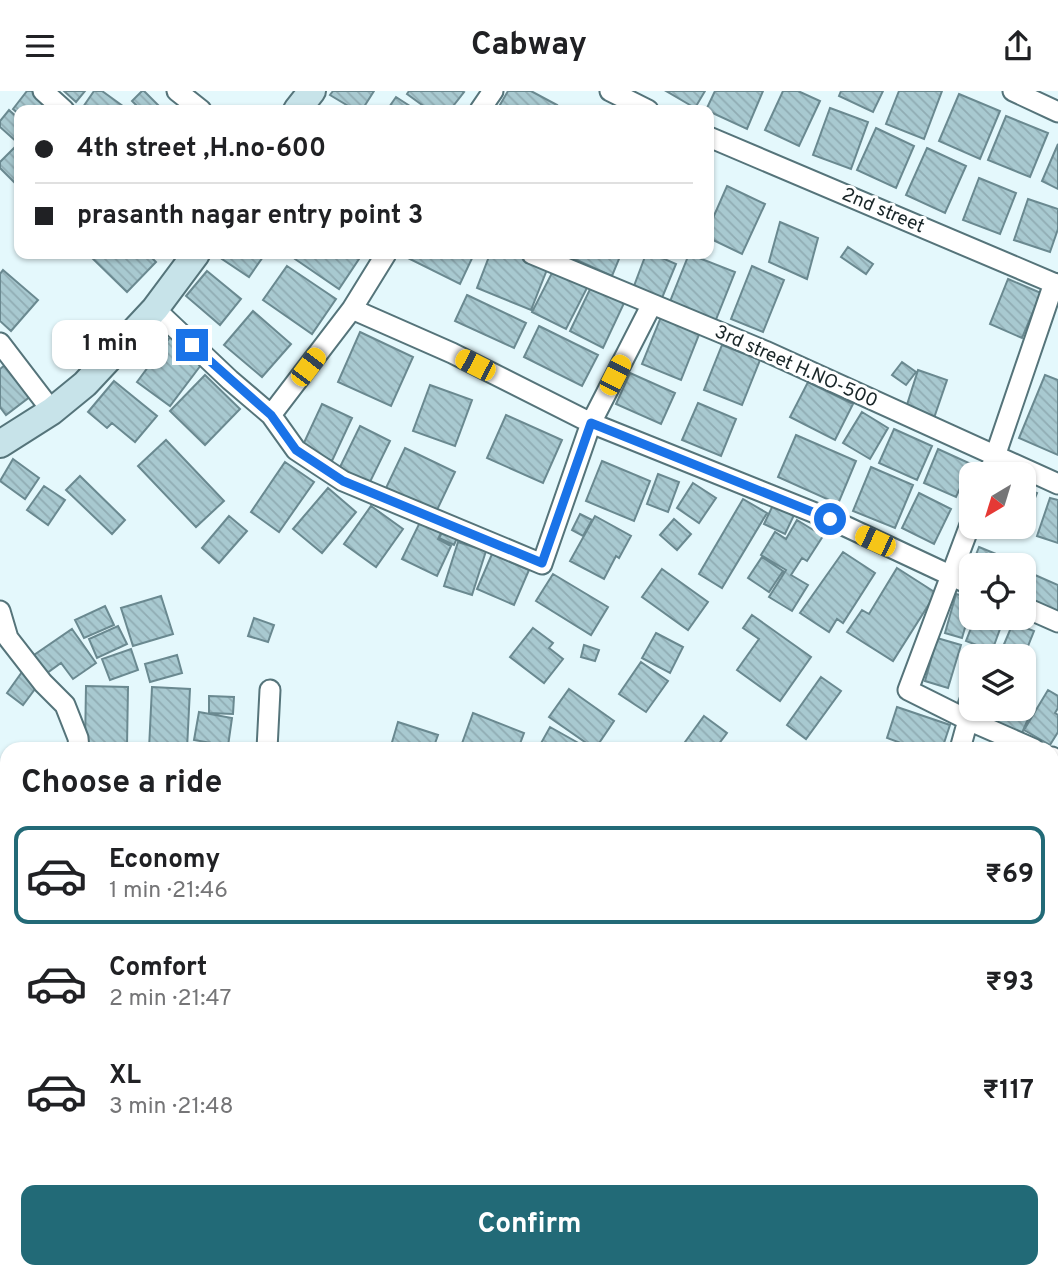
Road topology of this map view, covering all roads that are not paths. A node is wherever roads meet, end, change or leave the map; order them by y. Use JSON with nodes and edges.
{"nodes":[{"id":1,"x":43,"y":91,"type":"edge"},
{"id":2,"x":177,"y":91,"type":"edge"},
{"id":3,"x":312,"y":91,"type":"edge"},
{"id":4,"x":610,"y":91,"type":"edge"},
{"id":5,"x":1013,"y":91,"type":"edge"},
{"id":6,"x":58,"y":105,"type":"edge"},
{"id":7,"x":195,"y":105,"type":"edge"},
{"id":8,"x":301,"y":105,"type":"edge"},
{"id":9,"x":638,"y":105,"type":"edge"},
{"id":10,"x":1058,"y":111,"type":"edge"},
{"id":11,"x":714,"y":139,"type":"edge"},
{"id":12,"x":191,"y":259,"type":"edge"},
{"id":13,"x":383,"y":259,"type":"edge"},
{"id":14,"x":544,"y":259,"type":"edge"},
{"id":15,"x":1056,"y":284,"type":"edge"},
{"id":16,"x":652,"y":304,"type":"junction"},
{"id":17,"x":155,"y":309,"type":"junction"},
{"id":18,"x":352,"y":309,"type":"junction"},
{"id":19,"x":0,"y":343,"type":"edge"},
{"id":20,"x":52,"y":411,"type":"junction"},
{"id":21,"x":271,"y":415,"type":"junction"},
{"id":22,"x":591,"y":423,"type":"junction"},
{"id":23,"x":0,"y":444,"type":"edge"},
{"id":24,"x":984,"y":462,"type":"edge"},
{"id":25,"x":993,"y":462,"type":"edge"},
{"id":26,"x":1036,"y":478,"type":"edge"},
{"id":27,"x":1058,"y":484,"type":"edge"},
{"id":28,"x":964,"y":539,"type":"edge"},
{"id":29,"x":951,"y":576,"type":"junction"},
{"id":30,"x":959,"y":580,"type":"edge"},
{"id":31,"x":0,"y":611,"type":"edge"},
{"id":32,"x":1036,"y":612,"type":"edge"},
{"id":33,"x":1058,"y":621,"type":"edge"},
{"id":34,"x":4,"y":640,"type":"edge"},
{"id":35,"x":270,"y":690,"type":"dead end"},
{"id":36,"x":959,"y":716,"type":"edge"},
{"id":37,"x":968,"y":721,"type":"edge"},
{"id":38,"x":970,"y":721,"type":"edge"},
{"id":39,"x":78,"y":742,"type":"edge"},
{"id":40,"x":267,"y":742,"type":"edge"},
{"id":41,"x":962,"y":742,"type":"edge"},
{"id":42,"x":1018,"y":742,"type":"edge"}],
"edges":[{"from":1,"to":6,"type":"street"},
{"from":2,"to":7,"type":"street"},
{"from":3,"to":8,"type":"street"},
{"from":4,"to":9,"type":"street"},
{"from":5,"to":10,"type":"street"},
{"from":11,"to":15,"type":"street","name":"2nd street"},
{"from":12,"to":17,"type":"street"},
{"from":13,"to":18,"type":"street"},
{"from":14,"to":16,"type":"street","name":"3rd street H.NO-500"},
{"from":15,"to":25,"type":"street"},
{"from":16,"to":22,"type":"street"},
{"from":16,"to":24,"type":"street","name":"3rd street H.NO-500"},
{"from":17,"to":20,"type":"street"},
{"from":17,"to":21,"type":"street"},
{"from":18,"to":21,"type":"street"},
{"from":18,"to":22,"type":"street"},
{"from":19,"to":20,"type":"street"},
{"from":20,"to":23,"type":"street"},
{"from":21,"to":22,"type":"street"},
{"from":22,"to":29,"type":"street"},
{"from":26,"to":27,"type":"street","name":"3rd street H.NO-500"},
{"from":28,"to":29,"type":"street"},
{"from":29,"to":30,"type":"street"},
{"from":29,"to":36,"type":"street"},
{"from":31,"to":34,"type":"street"},
{"from":32,"to":33,"type":"street"},
{"from":34,"to":39,"type":"street"},
{"from":35,"to":40,"type":"street"},
{"from":37,"to":41,"type":"street"},
{"from":38,"to":42,"type":"street"}]}
